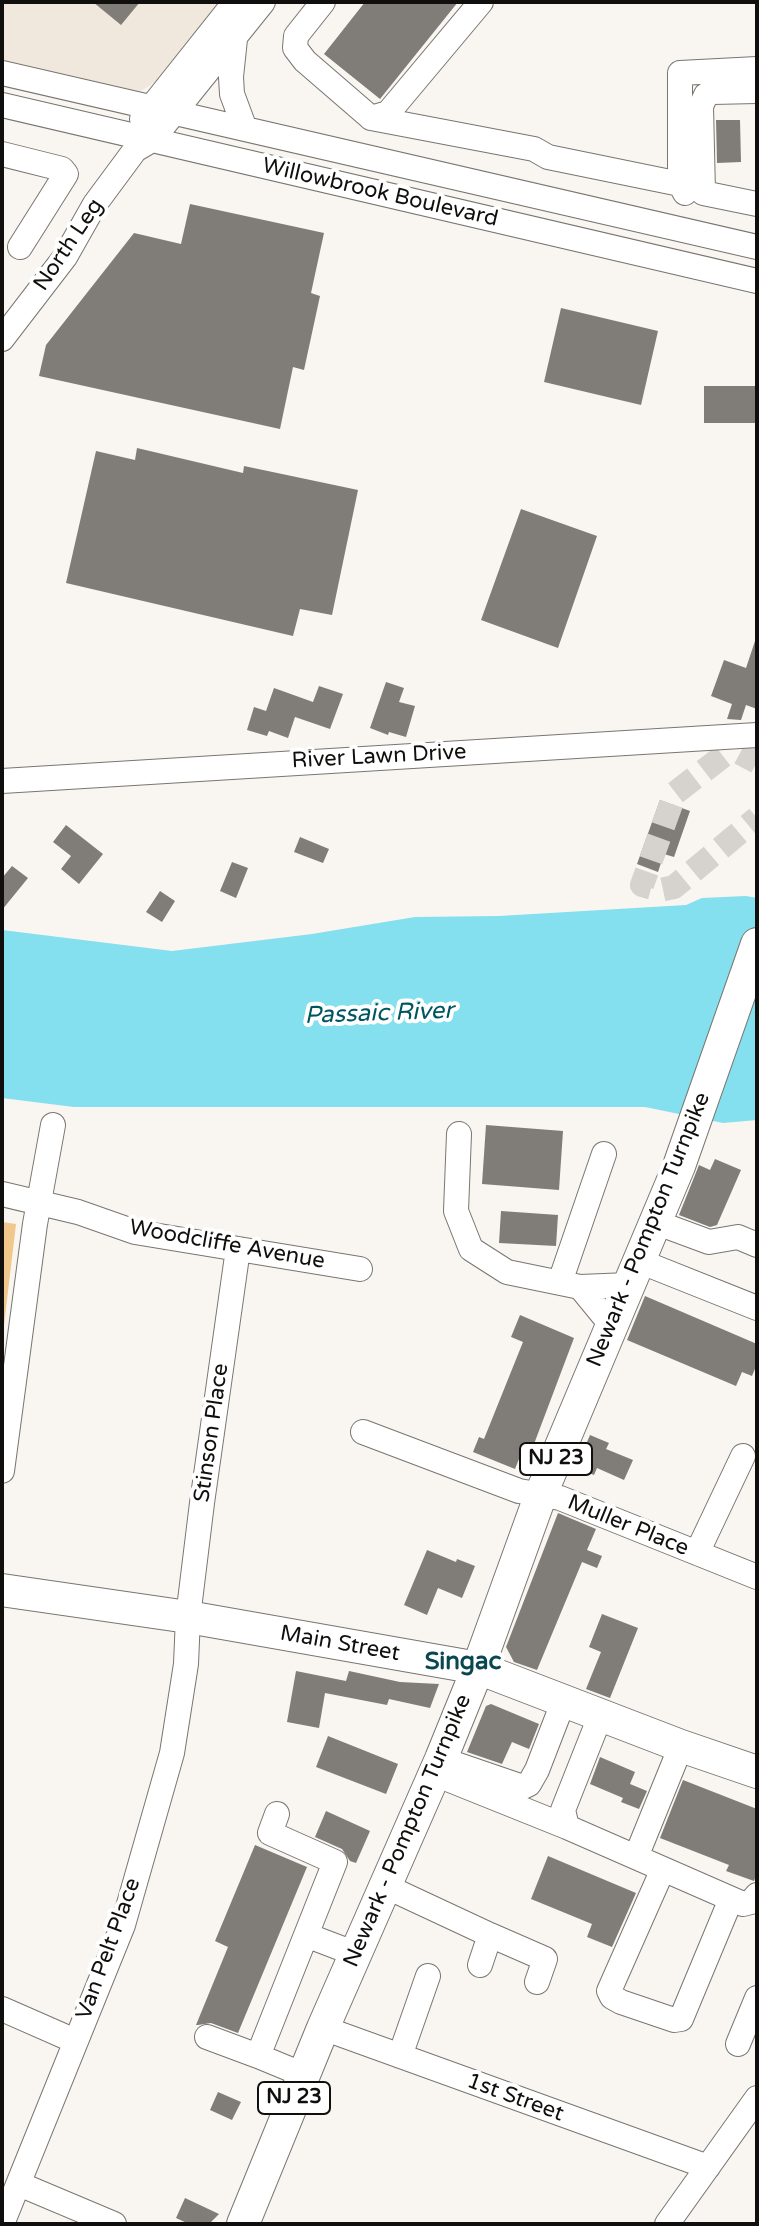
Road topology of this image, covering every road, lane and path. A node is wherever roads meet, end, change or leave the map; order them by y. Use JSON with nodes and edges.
{"nodes":[{"id":1,"x":235,"y":2,"type":"edge"},
{"id":2,"x":263,"y":2,"type":"edge"},
{"id":3,"x":323,"y":2,"type":"edge"},
{"id":4,"x":481,"y":2,"type":"edge"},
{"id":5,"x":235,"y":39,"type":"junction"},
{"id":6,"x":757,"y":69,"type":"edge"},
{"id":7,"x":2,"y":73,"type":"edge"},
{"id":8,"x":757,"y":91,"type":"edge"},
{"id":9,"x":2,"y":105,"type":"edge"},
{"id":10,"x":163,"y":110,"type":"junction"},
{"id":11,"x":371,"y":118,"type":"junction"},
{"id":12,"x":245,"y":129,"type":"junction"},
{"id":13,"x":139,"y":141,"type":"junction"},
{"id":14,"x":2,"y":154,"type":"edge"},
{"id":15,"x":757,"y":204,"type":"edge"},
{"id":16,"x":20,"y":247,"type":"dead end"},
{"id":17,"x":757,"y":247,"type":"edge"},
{"id":18,"x":757,"y":281,"type":"edge"},
{"id":19,"x":2,"y":339,"type":"edge"},
{"id":20,"x":757,"y":735,"type":"tunnel mouth"},
{"id":21,"x":2,"y":781,"type":"edge"},
{"id":22,"x":757,"y":944,"type":"edge"},
{"id":23,"x":53,"y":1125,"type":"dead end"},
{"id":24,"x":459,"y":1134,"type":"dead end"},
{"id":25,"x":604,"y":1154,"type":"dead end"},
{"id":26,"x":2,"y":1194,"type":"edge"},
{"id":27,"x":39,"y":1203,"type":"junction"},
{"id":28,"x":655,"y":1222,"type":"junction"},
{"id":29,"x":747,"y":1241,"type":"edge"},
{"id":30,"x":238,"y":1249,"type":"junction"},
{"id":31,"x":360,"y":1269,"type":"dead end"},
{"id":32,"x":634,"y":1273,"type":"junction"},
{"id":33,"x":570,"y":1285,"type":"junction"},
{"id":34,"x":757,"y":1308,"type":"edge"},
{"id":35,"x":612,"y":1326,"type":"junction"},
{"id":36,"x":363,"y":1432,"type":"dead end"},
{"id":37,"x":743,"y":1456,"type":"dead end"},
{"id":38,"x":2,"y":1471,"type":"edge"},
{"id":39,"x":541,"y":1494,"type":"junction"},
{"id":40,"x":697,"y":1553,"type":"junction"},
{"id":41,"x":757,"y":1577,"type":"edge"},
{"id":42,"x":2,"y":1590,"type":"edge"},
{"id":43,"x":188,"y":1617,"type":"junction"},
{"id":44,"x":478,"y":1668,"type":"junction"},
{"id":45,"x":564,"y":1700,"type":"junction"},
{"id":46,"x":601,"y":1714,"type":"junction"},
{"id":47,"x":681,"y":1746,"type":"junction"},
{"id":48,"x":438,"y":1766,"type":"junction"},
{"id":49,"x":757,"y":1772,"type":"edge"},
{"id":50,"x":277,"y":1814,"type":"dead end"},
{"id":51,"x":567,"y":1827,"type":"junction"},
{"id":52,"x":636,"y":1857,"type":"junction"},
{"id":53,"x":663,"y":1869,"type":"junction"},
{"id":54,"x":385,"y":1886,"type":"junction"},
{"id":55,"x":757,"y":1895,"type":"edge"},
{"id":56,"x":731,"y":1899,"type":"junction"},
{"id":57,"x":306,"y":1935,"type":"junction"},
{"id":58,"x":490,"y":1935,"type":"junction"},
{"id":59,"x":356,"y":1954,"type":"junction"},
{"id":60,"x":480,"y":1965,"type":"dead end"},
{"id":61,"x":428,"y":1976,"type":"dead end"},
{"id":62,"x":537,"y":1982,"type":"dead end"},
{"id":63,"x":757,"y":1998,"type":"edge"},
{"id":64,"x":2,"y":2009,"type":"edge"},
{"id":65,"x":323,"y":2028,"type":"junction"},
{"id":66,"x":207,"y":2037,"type":"dead end"},
{"id":67,"x":75,"y":2041,"type":"junction"},
{"id":68,"x":738,"y":2044,"type":"dead end"},
{"id":69,"x":258,"y":2056,"type":"junction"},
{"id":70,"x":400,"y":2056,"type":"junction"},
{"id":71,"x":304,"y":2075,"type":"junction"},
{"id":72,"x":757,"y":2098,"type":"edge"},
{"id":73,"x":708,"y":2167,"type":"junction"},
{"id":74,"x":19,"y":2184,"type":"junction"},
{"id":75,"x":2,"y":2224,"type":"edge"},
{"id":76,"x":114,"y":2224,"type":"edge"},
{"id":77,"x":244,"y":2224,"type":"edge"},
{"id":78,"x":667,"y":2224,"type":"edge"}],
"edges":[{"from":1,"to":10,"type":"street","name":"North Leg"},
{"from":2,"to":5,"type":"street","name":"North Leg"},
{"from":3,"to":11,"type":"street"},
{"from":4,"to":11,"type":"street"},
{"from":5,"to":10,"type":"street","name":"North Leg"},
{"from":5,"to":12,"type":"street"},
{"from":6,"to":11,"type":"street"},
{"from":7,"to":10,"type":"street","name":"Willowbrook Boulevard"},
{"from":8,"to":15,"type":"street"},
{"from":9,"to":13,"type":"street","name":"Willowbrook Boulevard"},
{"from":10,"to":12,"type":"street","name":"Willowbrook Boulevard"},
{"from":10,"to":13,"type":"street","name":"North Leg"},
{"from":12,"to":17,"type":"street","name":"Willowbrook Boulevard"},
{"from":13,"to":18,"type":"street","name":"Willowbrook Boulevard"},
{"from":13,"to":19,"type":"street","name":"North Leg"},
{"from":14,"to":16,"type":"street"},
{"from":20,"to":21,"type":"street","name":"River Lawn Drive"},
{"from":22,"to":28,"type":"main road","name":"Newark - Pompton Turnpike","number":"NJ 23"},
{"from":23,"to":27,"type":"street"},
{"from":24,"to":33,"type":"street"},
{"from":25,"to":33,"type":"street"},
{"from":26,"to":27,"type":"street","name":"Woodcliffe Avenue"},
{"from":27,"to":30,"type":"street","name":"Woodcliffe Avenue"},
{"from":27,"to":38,"type":"street"},
{"from":28,"to":29,"type":"street"},
{"from":28,"to":32,"type":"main road","name":"Newark - Pompton Turnpike","number":"NJ 23"},
{"from":30,"to":31,"type":"street","name":"Woodcliffe Avenue"},
{"from":30,"to":43,"type":"street","name":"Stinson Place"},
{"from":32,"to":33,"type":"street"},
{"from":32,"to":34,"type":"street"},
{"from":32,"to":35,"type":"main road","name":"Newark - Pompton Turnpike","number":"NJ 23"},
{"from":33,"to":35,"type":"street"},
{"from":35,"to":39,"type":"main road","name":"Newark - Pompton Turnpike","number":"NJ 23"},
{"from":36,"to":39,"type":"street","name":"Muller Place"},
{"from":37,"to":40,"type":"street"},
{"from":39,"to":40,"type":"street","name":"Muller Place"},
{"from":39,"to":44,"type":"main road","name":"Newark - Pompton Turnpike","number":"NJ 23"},
{"from":40,"to":41,"type":"street","name":"Muller Place"},
{"from":42,"to":43,"type":"main road","name":"Main Street"},
{"from":43,"to":44,"type":"main road","name":"Main Street"},
{"from":43,"to":67,"type":"street","name":"Van Pelt Place"},
{"from":44,"to":45,"type":"main road","name":"Main Street"},
{"from":44,"to":48,"type":"main road","name":"Newark - Pompton Turnpike","number":"NJ 23"},
{"from":45,"to":46,"type":"main road","name":"Main Street"},
{"from":45,"to":48,"type":"street"},
{"from":46,"to":47,"type":"main road","name":"Main Street"},
{"from":46,"to":51,"type":"street"},
{"from":47,"to":49,"type":"main road","name":"Main Street"},
{"from":47,"to":52,"type":"street"},
{"from":48,"to":51,"type":"street"},
{"from":48,"to":54,"type":"main road","name":"Newark - Pompton Turnpike","number":"NJ 23"},
{"from":50,"to":57,"type":"street"},
{"from":51,"to":52,"type":"street"},
{"from":52,"to":53,"type":"street"},
{"from":53,"to":56,"type":"street"},
{"from":53,"to":56,"type":"street"},
{"from":54,"to":58,"type":"street"},
{"from":54,"to":59,"type":"main road","name":"Newark - Pompton Turnpike","number":"NJ 23"},
{"from":55,"to":56,"type":"street"},
{"from":57,"to":59,"type":"street"},
{"from":57,"to":69,"type":"street"},
{"from":58,"to":60,"type":"street"},
{"from":58,"to":62,"type":"street"},
{"from":59,"to":65,"type":"main road","name":"Newark - Pompton Turnpike","number":"NJ 23"},
{"from":61,"to":70,"type":"street"},
{"from":63,"to":68,"type":"street"},
{"from":64,"to":67,"type":"street"},
{"from":65,"to":70,"type":"street","name":"1st Street"},
{"from":65,"to":71,"type":"main road","name":"Newark - Pompton Turnpike","number":"NJ 23"},
{"from":66,"to":69,"type":"street"},
{"from":67,"to":74,"type":"street","name":"Van Pelt Place"},
{"from":69,"to":71,"type":"street"},
{"from":70,"to":73,"type":"street","name":"1st Street"},
{"from":71,"to":77,"type":"main road","name":"Newark - Pompton Turnpike","number":"NJ 23"},
{"from":72,"to":73,"type":"street"},
{"from":73,"to":78,"type":"street"},
{"from":74,"to":75,"type":"street","name":"Van Pelt Place"},
{"from":74,"to":76,"type":"street"}]}
